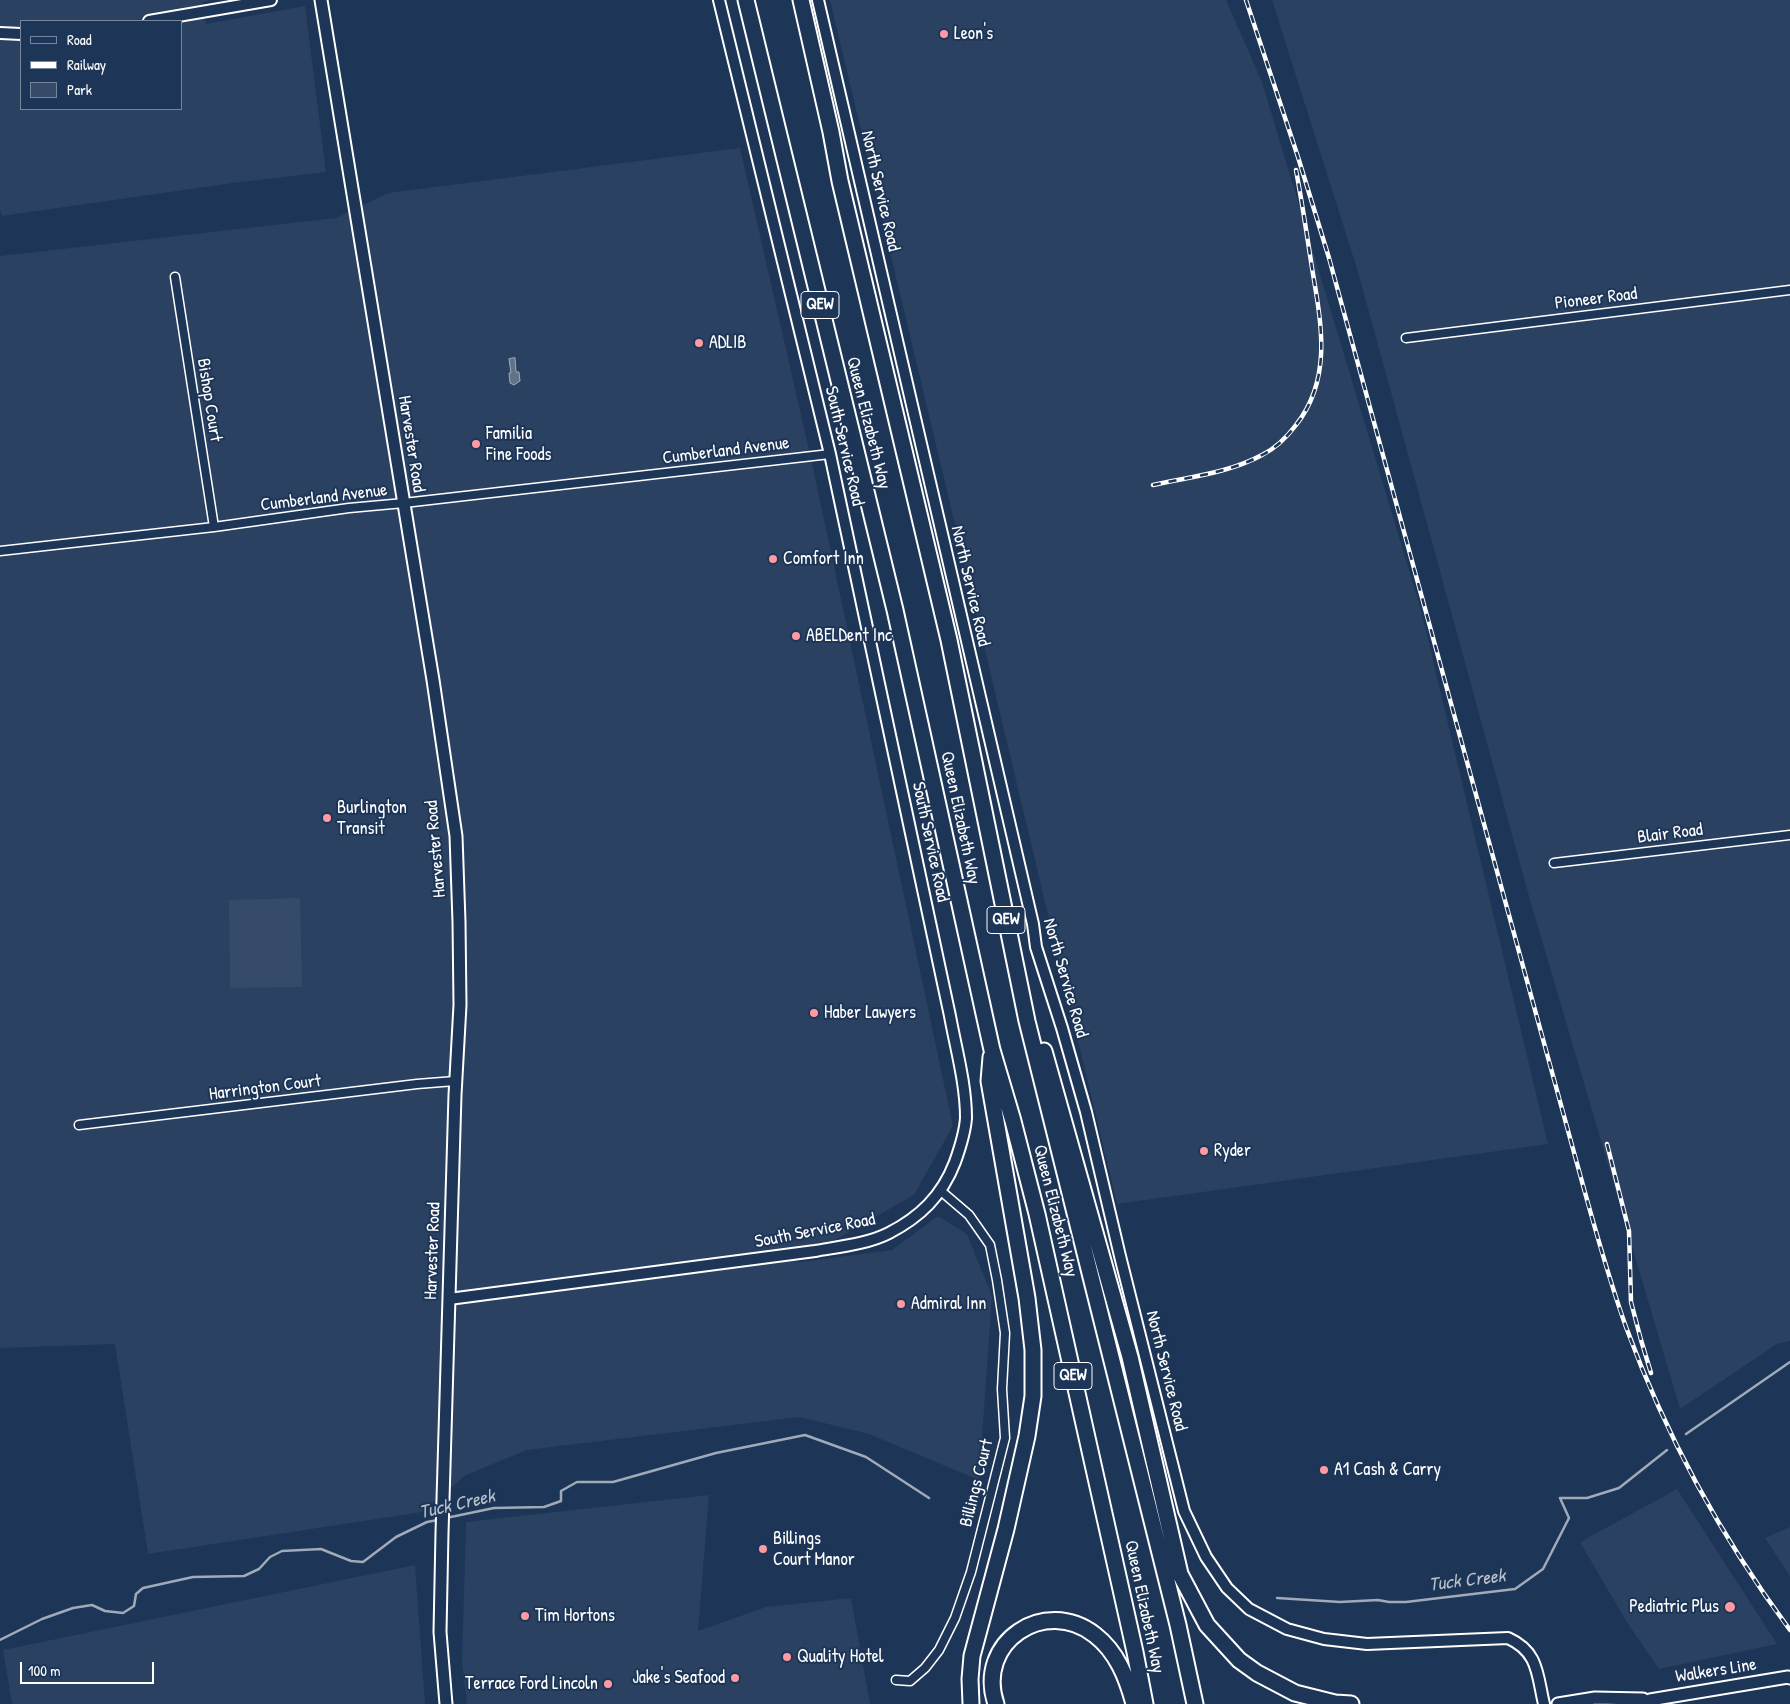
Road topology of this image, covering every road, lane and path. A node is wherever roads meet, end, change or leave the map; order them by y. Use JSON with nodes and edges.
{"nodes":[{"id":1,"x":270,"y":0,"type":"edge"},
{"id":2,"x":321,"y":0,"type":"edge"},
{"id":3,"x":719,"y":0,"type":"edge"},
{"id":4,"x":746,"y":0,"type":"edge"},
{"id":5,"x":801,"y":0,"type":"edge"},
{"id":6,"x":818,"y":0,"type":"edge"},
{"id":7,"x":155,"y":20,"type":"edge"},
{"id":8,"x":0,"y":33,"type":"edge"},
{"id":9,"x":20,"y":34,"type":"edge"},
{"id":10,"x":175,"y":277,"type":"dead end"},
{"id":11,"x":1790,"y":290,"type":"edge"},
{"id":12,"x":1406,"y":338,"type":"dead end"},
{"id":13,"x":830,"y":454,"type":"junction"},
{"id":14,"x":404,"y":503,"type":"junction"},
{"id":15,"x":214,"y":527,"type":"junction"},
{"id":16,"x":0,"y":551,"type":"edge"},
{"id":17,"x":1790,"y":835,"type":"edge"},
{"id":18,"x":1554,"y":863,"type":"dead end"},
{"id":19,"x":1026,"y":1021,"type":"junction"},
{"id":20,"x":992,"y":1050,"type":"junction"},
{"id":21,"x":455,"y":1081,"type":"junction"},
{"id":22,"x":79,"y":1125,"type":"dead end"},
{"id":23,"x":941,"y":1191,"type":"junction"},
{"id":24,"x":449,"y":1299,"type":"junction"},
{"id":25,"x":1790,"y":1676,"type":"edge"},
{"id":26,"x":896,"y":1680,"type":"dead end"},
{"id":27,"x":1650,"y":1700,"type":"junction"},
{"id":28,"x":446,"y":1704,"type":"edge"},
{"id":29,"x":971,"y":1704,"type":"edge"},
{"id":30,"x":996,"y":1704,"type":"edge"},
{"id":31,"x":1134,"y":1704,"type":"edge"},
{"id":32,"x":1145,"y":1704,"type":"edge"},
{"id":33,"x":1195,"y":1704,"type":"edge"},
{"id":34,"x":1351,"y":1704,"type":"edge"},
{"id":35,"x":1544,"y":1704,"type":"edge"},
{"id":36,"x":1558,"y":1704,"type":"edge"},
{"id":37,"x":1635,"y":1704,"type":"edge"}],
"edges":[{"from":1,"to":7,"type":"street"},
{"from":2,"to":14,"type":"main road","name":"Harvester Road"},
{"from":3,"to":13,"type":"street","name":"South Service Road"},
{"from":4,"to":20,"type":"highway","name":"Queen Elizabeth Way","number":"QEW"},
{"from":5,"to":19,"type":"highway","name":"Queen Elizabeth Way","number":"QEW"},
{"from":6,"to":35,"type":"street","name":"North Service Road"},
{"from":8,"to":9,"type":"street"},
{"from":10,"to":15,"type":"street","name":"Bishop Court"},
{"from":11,"to":12,"type":"street","name":"Pioneer Road"},
{"from":13,"to":14,"type":"street","name":"Cumberland Avenue"},
{"from":13,"to":23,"type":"street","name":"South Service Road"},
{"from":14,"to":15,"type":"street","name":"Cumberland Avenue"},
{"from":14,"to":21,"type":"main road","name":"Harvester Road"},
{"from":15,"to":16,"type":"street","name":"Cumberland Avenue"},
{"from":17,"to":18,"type":"street","name":"Blair Road"},
{"from":19,"to":33,"type":"highway","name":"Queen Elizabeth Way","number":"QEW"},
{"from":19,"to":34,"type":"highway"},
{"from":20,"to":29,"type":"highway"},
{"from":20,"to":32,"type":"highway","name":"Queen Elizabeth Way","number":"QEW"},
{"from":21,"to":22,"type":"street","name":"Harrington Court"},
{"from":21,"to":24,"type":"main road","name":"Harvester Road"},
{"from":23,"to":24,"type":"street","name":"South Service Road"},
{"from":23,"to":26,"type":"street","name":"Billings Court"},
{"from":24,"to":28,"type":"main road","name":"Harvester Road"},
{"from":25,"to":27,"type":"main road","name":"Walkers Line"},
{"from":27,"to":36,"type":"main road","name":"Walkers Line"},
{"from":27,"to":37,"type":"main road","name":"Walkers Line"},
{"from":30,"to":31,"type":"highway"}]}
